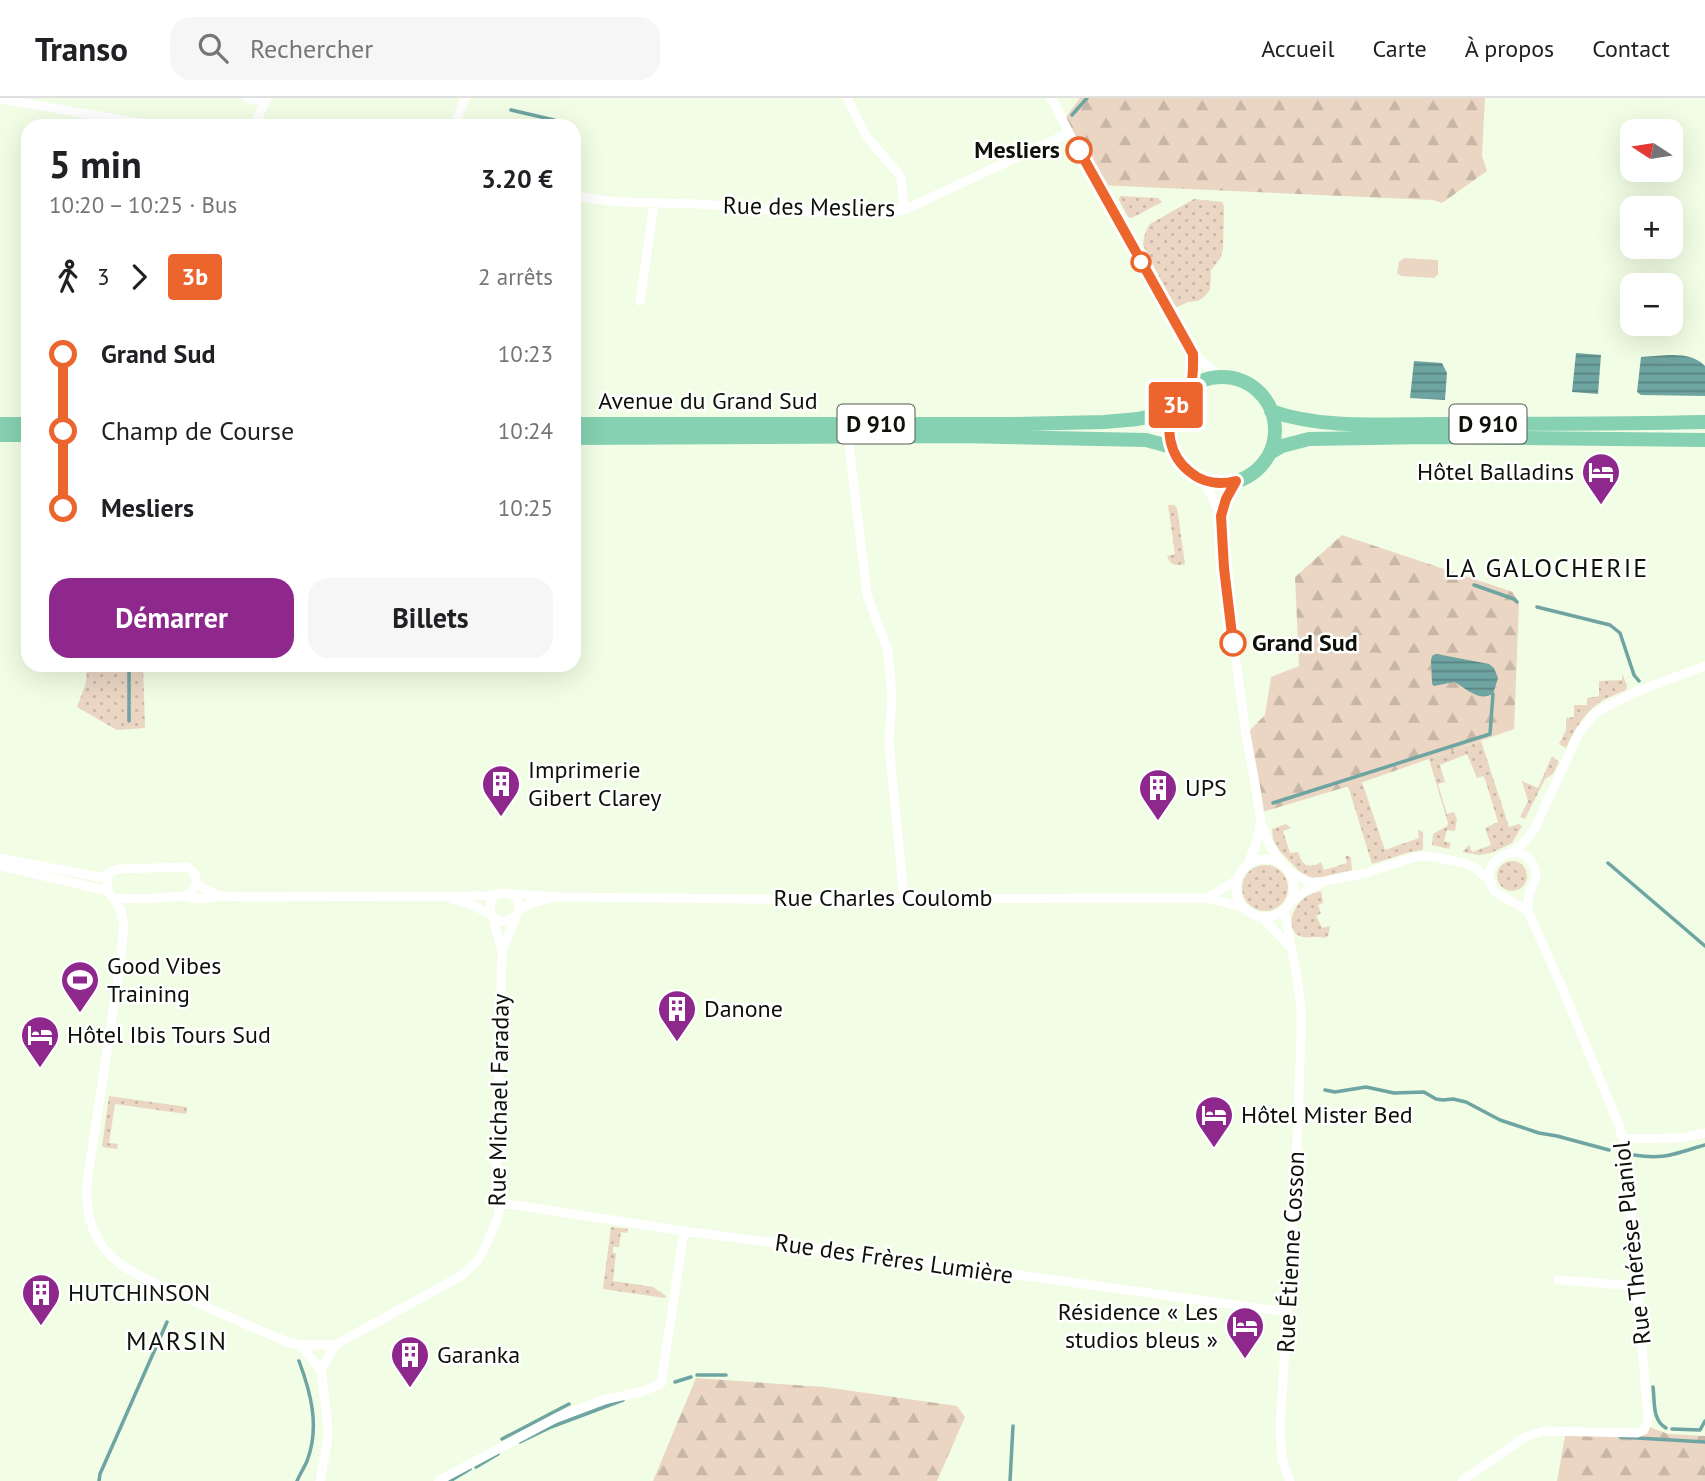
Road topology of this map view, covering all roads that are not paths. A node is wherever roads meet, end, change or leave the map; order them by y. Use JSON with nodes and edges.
{"nodes":[{"id":1,"x":247,"y":98,"type":"edge"},
{"id":2,"x":465,"y":98,"type":"edge"},
{"id":3,"x":847,"y":98,"type":"edge"},
{"id":4,"x":0,"y":99,"type":"edge"},
{"id":5,"x":266,"y":100,"type":"edge"},
{"id":6,"x":1056,"y":100,"type":"edge"},
{"id":7,"x":118,"y":119,"type":"edge"},
{"id":8,"x":257,"y":119,"type":"edge"},
{"id":9,"x":457,"y":119,"type":"edge"},
{"id":10,"x":1069,"y":133,"type":"junction"},
{"id":11,"x":581,"y":197,"type":"edge"},
{"id":12,"x":654,"y":204,"type":"junction"},
{"id":13,"x":904,"y":210,"type":"junction"},
{"id":14,"x":640,"y":301,"type":"dead end"},
{"id":15,"x":1193,"y":354,"type":"junction"},
{"id":16,"x":1221,"y":377,"type":"junction"},
{"id":17,"x":1190,"y":388,"type":"junction"},
{"id":18,"x":1175,"y":406,"type":"junction"},
{"id":19,"x":1271,"y":411,"type":"junction"},
{"id":20,"x":1705,"y":422,"type":"edge"},
{"id":21,"x":581,"y":424,"type":"edge"},
{"id":22,"x":0,"y":425,"type":"edge"},
{"id":23,"x":21,"y":425,"type":"edge"},
{"id":24,"x":0,"y":435,"type":"edge"},
{"id":25,"x":21,"y":435,"type":"edge"},
{"id":26,"x":848,"y":436,"type":"junction"},
{"id":27,"x":581,"y":438,"type":"edge"},
{"id":28,"x":1705,"y":440,"type":"edge"},
{"id":29,"x":1172,"y":447,"type":"junction"},
{"id":30,"x":1270,"y":453,"type":"junction"},
{"id":31,"x":1203,"y":480,"type":"junction"},
{"id":32,"x":1236,"y":481,"type":"junction"},
{"id":33,"x":1221,"y":516,"type":"junction"},
{"id":34,"x":1705,"y":666,"type":"edge"},
{"id":35,"x":1261,"y":823,"type":"junction"},
{"id":36,"x":1534,"y":830,"type":"junction"},
{"id":37,"x":1512,"y":853,"type":"junction"},
{"id":38,"x":1499,"y":857,"type":"junction"},
{"id":39,"x":0,"y":858,"type":"edge"},
{"id":40,"x":1531,"y":862,"type":"junction"},
{"id":41,"x":1464,"y":863,"type":"junction"},
{"id":42,"x":1248,"y":864,"type":"junction"},
{"id":43,"x":0,"y":866,"type":"edge"},
{"id":44,"x":1286,"y":868,"type":"junction"},
{"id":45,"x":109,"y":875,"type":"junction"},
{"id":46,"x":1237,"y":880,"type":"junction"},
{"id":47,"x":1328,"y":881,"type":"junction"},
{"id":48,"x":1490,"y":882,"type":"junction"},
{"id":49,"x":196,"y":883,"type":"junction"},
{"id":50,"x":1530,"y":891,"type":"junction"},
{"id":51,"x":111,"y":894,"type":"junction"},
{"id":52,"x":512,"y":894,"type":"junction"},
{"id":53,"x":495,"y":895,"type":"junction"},
{"id":54,"x":184,"y":896,"type":"junction"},
{"id":55,"x":219,"y":896,"type":"junction"},
{"id":56,"x":444,"y":896,"type":"junction"},
{"id":57,"x":560,"y":897,"type":"junction"},
{"id":58,"x":1207,"y":898,"type":"junction"},
{"id":59,"x":904,"y":899,"type":"junction"},
{"id":60,"x":1508,"y":899,"type":"junction"},
{"id":61,"x":1287,"y":906,"type":"junction"},
{"id":62,"x":1243,"y":907,"type":"junction"},
{"id":63,"x":1528,"y":911,"type":"junction"},
{"id":64,"x":518,"y":912,"type":"junction"},
{"id":65,"x":493,"y":916,"type":"junction"},
{"id":66,"x":1262,"y":917,"type":"junction"},
{"id":67,"x":1292,"y":949,"type":"junction"},
{"id":68,"x":502,"y":953,"type":"junction"},
{"id":69,"x":1705,"y":1133,"type":"edge"},
{"id":70,"x":1623,"y":1139,"type":"junction"},
{"id":71,"x":501,"y":1203,"type":"junction"},
{"id":72,"x":684,"y":1231,"type":"junction"},
{"id":73,"x":1558,"y":1280,"type":"dead end"},
{"id":74,"x":1636,"y":1286,"type":"junction"},
{"id":75,"x":1287,"y":1312,"type":"junction"},
{"id":76,"x":300,"y":1345,"type":"junction"},
{"id":77,"x":335,"y":1345,"type":"junction"},
{"id":78,"x":321,"y":1370,"type":"junction"},
{"id":79,"x":1288,"y":1477,"type":"edge"},
{"id":80,"x":320,"y":1481,"type":"edge"},
{"id":81,"x":438,"y":1481,"type":"edge"},
{"id":82,"x":1462,"y":1481,"type":"edge"}],
"edges":[{"from":1,"to":5,"type":"street"},
{"from":2,"to":9,"type":"street"},
{"from":3,"to":13,"type":"street"},
{"from":4,"to":7,"type":"street"},
{"from":5,"to":8,"type":"street"},
{"from":6,"to":10,"type":"street"},
{"from":10,"to":13,"type":"street","name":"Rue des Mesliers"},
{"from":10,"to":15,"type":"street"},
{"from":11,"to":12,"type":"street","name":"Rue des Mesliers"},
{"from":12,"to":13,"type":"street","name":"Rue des Mesliers"},
{"from":12,"to":14,"type":"street"},
{"from":15,"to":16,"type":"street"},
{"from":15,"to":17,"type":"street"},
{"from":16,"to":17,"type":"main road"},
{"from":16,"to":19,"type":"main road"},
{"from":17,"to":18,"type":"main road"},
{"from":18,"to":21,"type":"main road","name":"Avenue du Grand Sud","number":"D 910"},
{"from":18,"to":29,"type":"main road"},
{"from":19,"to":20,"type":"main road","number":"D 910"},
{"from":19,"to":30,"type":"main road"},
{"from":22,"to":23,"type":"main road"},
{"from":24,"to":25,"type":"main road"},
{"from":26,"to":27,"type":"main road","name":"Avenue du Grand Sud","number":"D 910"},
{"from":26,"to":29,"type":"main road","name":"Avenue du Grand Sud","number":"D 910"},
{"from":26,"to":59,"type":"street"},
{"from":28,"to":30,"type":"main road","number":"D 910"},
{"from":29,"to":31,"type":"main road"},
{"from":30,"to":32,"type":"main road"},
{"from":31,"to":32,"type":"main road"},
{"from":31,"to":33,"type":"street"},
{"from":32,"to":33,"type":"street"},
{"from":33,"to":35,"type":"street"},
{"from":34,"to":36,"type":"street"},
{"from":35,"to":42,"type":"street"},
{"from":35,"to":44,"type":"street"},
{"from":36,"to":37,"type":"street"},
{"from":36,"to":40,"type":"street"},
{"from":37,"to":38,"type":"street"},
{"from":37,"to":40,"type":"street"},
{"from":38,"to":41,"type":"street"},
{"from":38,"to":48,"type":"street"},
{"from":39,"to":45,"type":"street","name":"Rue Charles Coulomb"},
{"from":40,"to":50,"type":"street"},
{"from":41,"to":47,"type":"street"},
{"from":41,"to":48,"type":"street"},
{"from":42,"to":44,"type":"street"},
{"from":42,"to":46,"type":"street"},
{"from":43,"to":51,"type":"street","name":"Rue Charles Coulomb"},
{"from":44,"to":47,"type":"street"},
{"from":44,"to":61,"type":"street"},
{"from":45,"to":49,"type":"street","name":"Rue Charles Coulomb"},
{"from":45,"to":51,"type":"street"},
{"from":46,"to":58,"type":"street"},
{"from":46,"to":62,"type":"street"},
{"from":47,"to":61,"type":"street"},
{"from":48,"to":60,"type":"street"},
{"from":49,"to":54,"type":"street"},
{"from":49,"to":55,"type":"street","name":"Rue Charles Coulomb"},
{"from":50,"to":60,"type":"street"},
{"from":50,"to":63,"type":"street"},
{"from":51,"to":54,"type":"street","name":"Rue Charles Coulomb"},
{"from":51,"to":76,"type":"street","name":"Rue Michael Faraday"},
{"from":52,"to":53,"type":"street","name":"Rue Charles Coulomb"},
{"from":52,"to":57,"type":"street","name":"Rue Charles Coulomb"},
{"from":52,"to":64,"type":"street"},
{"from":53,"to":56,"type":"street","name":"Rue Charles Coulomb"},
{"from":53,"to":65,"type":"street"},
{"from":54,"to":55,"type":"street","name":"Rue Charles Coulomb"},
{"from":55,"to":56,"type":"street","name":"Rue Charles Coulomb"},
{"from":56,"to":65,"type":"street","name":"Rue Charles Coulomb"},
{"from":57,"to":59,"type":"street","name":"Rue Charles Coulomb"},
{"from":57,"to":64,"type":"street","name":"Rue Charles Coulomb"},
{"from":58,"to":59,"type":"street","name":"Rue Charles Coulomb"},
{"from":58,"to":62,"type":"street","name":"Rue Charles Coulomb"},
{"from":60,"to":63,"type":"street"},
{"from":61,"to":66,"type":"street"},
{"from":61,"to":67,"type":"street","name":"Rue Étienne Cosson"},
{"from":62,"to":66,"type":"street"},
{"from":63,"to":70,"type":"street","name":"Rue Thérèse Planiol"},
{"from":64,"to":65,"type":"street","name":"Rue Charles Coulomb"},
{"from":64,"to":68,"type":"street","name":"Rue Michael Faraday"},
{"from":65,"to":68,"type":"street","name":"Rue Michael Faraday"},
{"from":66,"to":67,"type":"street"},
{"from":67,"to":75,"type":"street","name":"Rue Étienne Cosson"},
{"from":68,"to":71,"type":"street","name":"Rue Michael Faraday"},
{"from":69,"to":70,"type":"street"},
{"from":70,"to":74,"type":"street","name":"Rue Thérèse Planiol"},
{"from":71,"to":72,"type":"street","name":"Rue des Frères Lumière"},
{"from":71,"to":77,"type":"street","name":"Rue Michael Faraday"},
{"from":72,"to":75,"type":"street","name":"Rue des Frères Lumière"},
{"from":72,"to":81,"type":"street"},
{"from":73,"to":74,"type":"street"},
{"from":74,"to":82,"type":"street","name":"Rue Thérèse Planiol"},
{"from":75,"to":79,"type":"street","name":"Rue Étienne Cosson"},
{"from":76,"to":77,"type":"street","name":"Rue Michael Faraday"},
{"from":76,"to":78,"type":"street"},
{"from":77,"to":78,"type":"street"},
{"from":78,"to":80,"type":"street"}]}
